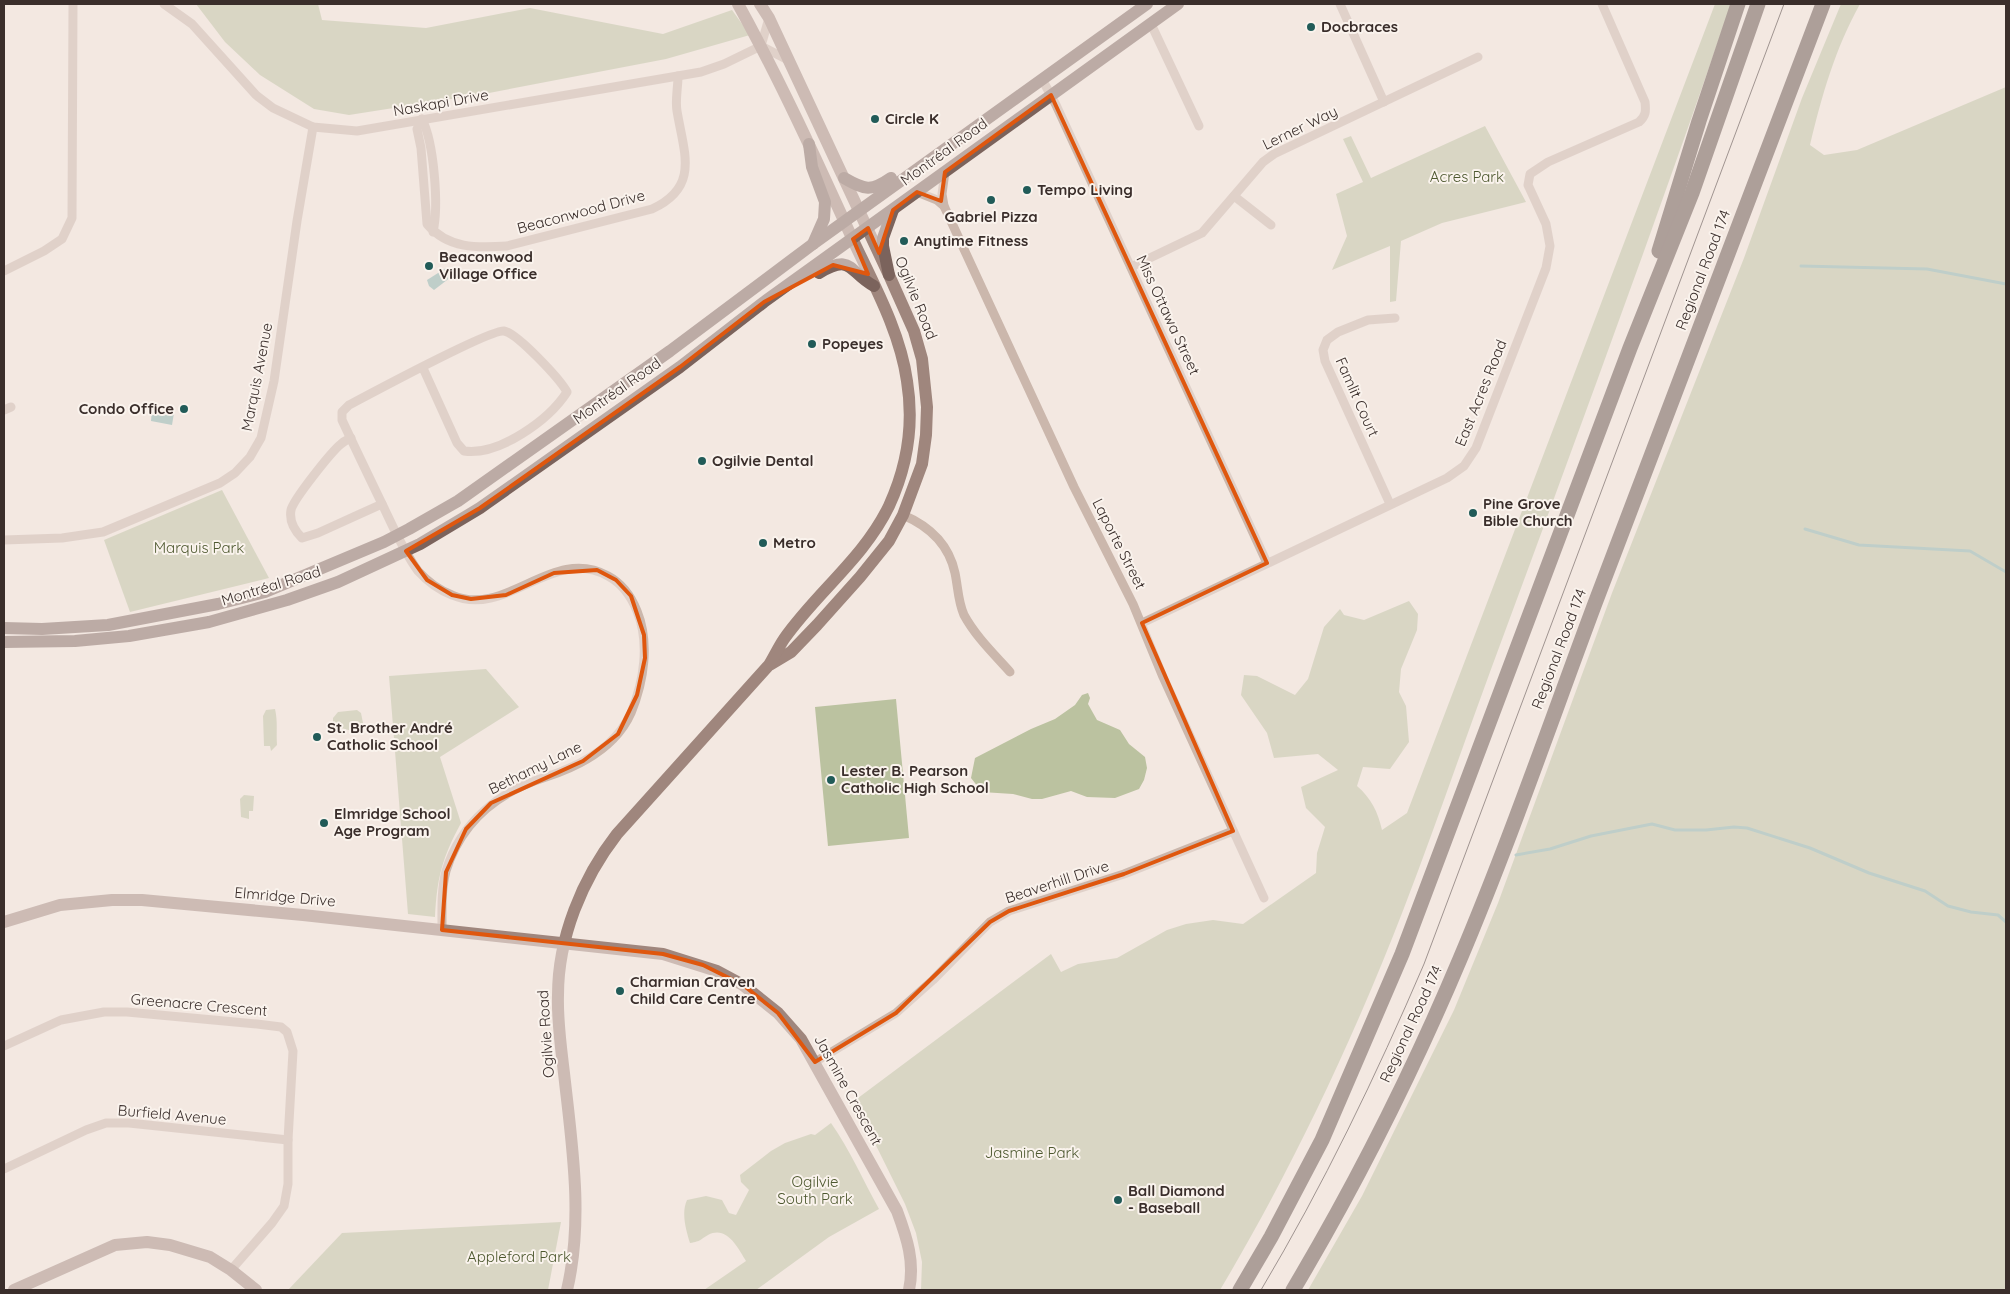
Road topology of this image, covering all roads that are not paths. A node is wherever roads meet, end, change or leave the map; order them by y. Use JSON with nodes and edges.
{"nodes":[{"id":1,"x":73,"y":4,"type":"edge"},
{"id":2,"x":164,"y":4,"type":"edge"},
{"id":3,"x":738,"y":4,"type":"edge"},
{"id":4,"x":760,"y":4,"type":"edge"},
{"id":5,"x":1147,"y":4,"type":"edge"},
{"id":6,"x":1178,"y":4,"type":"edge"},
{"id":7,"x":1340,"y":4,"type":"edge"},
{"id":8,"x":1602,"y":4,"type":"edge"},
{"id":9,"x":1738,"y":4,"type":"edge"},
{"id":10,"x":1758,"y":4,"type":"edge"},
{"id":11,"x":1824,"y":4,"type":"edge"},
{"id":12,"x":769,"y":18,"type":"junction"},
{"id":13,"x":1151,"y":24,"type":"junction"},
{"id":14,"x":761,"y":46,"type":"junction"},
{"id":15,"x":1478,"y":57,"type":"dead end"},
{"id":16,"x":788,"y":60,"type":"junction"},
{"id":17,"x":678,"y":76,"type":"junction"},
{"id":18,"x":1042,"y":79,"type":"junction"},
{"id":19,"x":1050,"y":95,"type":"junction"},
{"id":20,"x":1384,"y":102,"type":"junction"},
{"id":21,"x":422,"y":119,"type":"junction"},
{"id":22,"x":1199,"y":126,"type":"dead end"},
{"id":23,"x":314,"y":127,"type":"junction"},
{"id":24,"x":809,"y":144,"type":"junction"},
{"id":25,"x":936,"y":156,"type":"junction"},
{"id":26,"x":945,"y":172,"type":"junction"},
{"id":27,"x":844,"y":178,"type":"junction"},
{"id":28,"x":918,"y":192,"type":"junction"},
{"id":29,"x":1234,"y":196,"type":"junction"},
{"id":30,"x":944,"y":206,"type":"junction"},
{"id":31,"x":893,"y":210,"type":"junction"},
{"id":32,"x":860,"y":211,"type":"junction"},
{"id":33,"x":844,"y":221,"type":"junction"},
{"id":34,"x":1271,"y":225,"type":"dead end"},
{"id":35,"x":868,"y":228,"type":"junction"},
{"id":36,"x":853,"y":240,"type":"junction"},
{"id":37,"x":813,"y":244,"type":"junction"},
{"id":38,"x":1131,"y":267,"type":"junction"},
{"id":39,"x":4,"y":271,"type":"edge"},
{"id":40,"x":890,"y":275,"type":"junction"},
{"id":41,"x":874,"y":286,"type":"junction"},
{"id":42,"x":764,"y":302,"type":"junction"},
{"id":43,"x":1395,"y":318,"type":"dead end"},
{"id":44,"x":1630,"y":348,"type":"junction"},
{"id":45,"x":670,"y":351,"type":"junction"},
{"id":46,"x":680,"y":367,"type":"junction"},
{"id":47,"x":423,"y":368,"type":"junction"},
{"id":48,"x":351,"y":438,"type":"junction"},
{"id":49,"x":382,"y":504,"type":"junction"},
{"id":50,"x":1390,"y":504,"type":"junction"},
{"id":51,"x":903,"y":515,"type":"junction"},
{"id":52,"x":397,"y":535,"type":"junction"},
{"id":53,"x":4,"y":540,"type":"edge"},
{"id":54,"x":406,"y":551,"type":"junction"},
{"id":55,"x":1266,"y":563,"type":"junction"},
{"id":56,"x":1142,"y":623,"type":"junction"},
{"id":57,"x":4,"y":628,"type":"edge"},
{"id":58,"x":4,"y":642,"type":"edge"},
{"id":59,"x":769,"y":665,"type":"junction"},
{"id":60,"x":1010,"y":672,"type":"dead end"},
{"id":61,"x":1233,"y":831,"type":"junction"},
{"id":62,"x":1264,"y":898,"type":"dead end"},
{"id":63,"x":4,"y":922,"type":"edge"},
{"id":64,"x":442,"y":930,"type":"junction"},
{"id":65,"x":566,"y":942,"type":"junction"},
{"id":66,"x":4,"y":1046,"type":"edge"},
{"id":67,"x":815,"y":1062,"type":"junction"},
{"id":68,"x":288,"y":1140,"type":"junction"},
{"id":69,"x":4,"y":1169,"type":"edge"},
{"id":70,"x":231,"y":1270,"type":"junction"},
{"id":71,"x":14,"y":1290,"type":"edge"},
{"id":72,"x":256,"y":1290,"type":"edge"},
{"id":73,"x":567,"y":1290,"type":"edge"},
{"id":74,"x":909,"y":1290,"type":"edge"},
{"id":75,"x":1240,"y":1290,"type":"edge"},
{"id":76,"x":1293,"y":1290,"type":"edge"}],
"edges":[{"from":1,"to":39,"type":"street"},
{"from":2,"to":23,"type":"street","name":"Naskapi Drive"},
{"from":3,"to":14,"type":"street","name":"Ogilvie Road"},
{"from":4,"to":12,"type":"street","name":"Ogilvie Road"},
{"from":5,"to":18,"type":"main road","name":"Montréal Road"},
{"from":6,"to":13,"type":"main road","name":"Montréal Road"},
{"from":7,"to":20,"type":"street"},
{"from":8,"to":50,"type":"street","name":"East Acres Road"},
{"from":9,"to":44,"type":"highway"},
{"from":10,"to":44,"type":"highway"},
{"from":11,"to":76,"type":"highway","name":"Regional Road 174"},
{"from":12,"to":14,"type":"street"},
{"from":12,"to":16,"type":"street","name":"Ogilvie Road"},
{"from":13,"to":19,"type":"main road","name":"Montréal Road"},
{"from":13,"to":22,"type":"street"},
{"from":14,"to":16,"type":"street"},
{"from":14,"to":17,"type":"street","name":"Naskapi Drive"},
{"from":14,"to":24,"type":"street","name":"Ogilvie Road"},
{"from":15,"to":20,"type":"street","name":"Lerner Way"},
{"from":16,"to":27,"type":"street","name":"Ogilvie Road"},
{"from":17,"to":21,"type":"street","name":"Naskapi Drive"},
{"from":17,"to":21,"type":"street","name":"Beaconwood Drive"},
{"from":18,"to":19,"type":"street","name":"Miss Ottawa Street"},
{"from":18,"to":25,"type":"main road","name":"Montréal Road"},
{"from":19,"to":26,"type":"main road","name":"Montréal Road"},
{"from":19,"to":38,"type":"street","name":"Miss Ottawa Street"},
{"from":20,"to":29,"type":"street","name":"Lerner Way"},
{"from":21,"to":23,"type":"street","name":"Naskapi Drive"},
{"from":23,"to":53,"type":"street","name":"Marquis Avenue"},
{"from":24,"to":33,"type":"street","name":"Ogilvie Road"},
{"from":24,"to":37,"type":"main road"},
{"from":25,"to":27,"type":"main road"},
{"from":25,"to":32,"type":"main road","name":"Montréal Road"},
{"from":26,"to":28,"type":"main road","name":"Montréal Road"},
{"from":26,"to":30,"type":"street","name":"Laporte Street"},
{"from":27,"to":32,"type":"street","name":"Ogilvie Road"},
{"from":28,"to":30,"type":"street"},
{"from":28,"to":31,"type":"main road","name":"Montréal Road"},
{"from":29,"to":34,"type":"street"},
{"from":29,"to":38,"type":"street","name":"Lerner Way"},
{"from":30,"to":56,"type":"street","name":"Laporte Street"},
{"from":31,"to":35,"type":"main road","name":"Montréal Road"},
{"from":31,"to":40,"type":"main road"},
{"from":32,"to":33,"type":"main road","name":"Montréal Road"},
{"from":32,"to":35,"type":"street","name":"Ogilvie Road"},
{"from":33,"to":36,"type":"street","name":"Ogilvie Road"},
{"from":33,"to":37,"type":"main road","name":"Montréal Road"},
{"from":35,"to":36,"type":"main road","name":"Montréal Road"},
{"from":35,"to":40,"type":"street","name":"Ogilvie Road"},
{"from":36,"to":41,"type":"street","name":"Ogilvie Road"},
{"from":36,"to":42,"type":"main road","name":"Montréal Road"},
{"from":37,"to":45,"type":"main road","name":"Montréal Road"},
{"from":38,"to":55,"type":"street","name":"Miss Ottawa Street"},
{"from":40,"to":51,"type":"street","name":"Ogilvie Road"},
{"from":41,"to":42,"type":"main road"},
{"from":41,"to":59,"type":"street","name":"Ogilvie Road"},
{"from":42,"to":46,"type":"main road","name":"Montréal Road"},
{"from":43,"to":50,"type":"street","name":"Famlit Court"},
{"from":44,"to":75,"type":"highway"},
{"from":45,"to":46,"type":"main road"},
{"from":45,"to":52,"type":"main road","name":"Montréal Road"},
{"from":46,"to":54,"type":"main road","name":"Montréal Road"},
{"from":47,"to":47,"type":"street"},
{"from":47,"to":48,"type":"street","name":"Bethamy Lane"},
{"from":48,"to":49,"type":"street","name":"Bethamy Lane"},
{"from":48,"to":49,"type":"street"},
{"from":49,"to":52,"type":"street","name":"Bethamy Lane"},
{"from":50,"to":55,"type":"street","name":"East Acres Road"},
{"from":51,"to":59,"type":"street","name":"Ogilvie Road"},
{"from":51,"to":60,"type":"street"},
{"from":52,"to":54,"type":"street","name":"Bethamy Lane"},
{"from":52,"to":57,"type":"main road","name":"Montréal Road"},
{"from":54,"to":58,"type":"main road","name":"Montréal Road"},
{"from":54,"to":64,"type":"street","name":"Bethamy Lane"},
{"from":55,"to":56,"type":"street","name":"East Acres Road"},
{"from":56,"to":61,"type":"street","name":"Laporte Street"},
{"from":59,"to":65,"type":"street","name":"Ogilvie Road"},
{"from":61,"to":62,"type":"street","name":"Laporte Street"},
{"from":61,"to":67,"type":"street","name":"Beaverhill Drive"},
{"from":63,"to":64,"type":"street","name":"Elmridge Drive"},
{"from":64,"to":65,"type":"street","name":"Elmridge Drive"},
{"from":65,"to":67,"type":"street","name":"Jasmine Crescent"},
{"from":65,"to":73,"type":"street","name":"Ogilvie Road"},
{"from":66,"to":68,"type":"street","name":"Greenacre Crescent"},
{"from":67,"to":74,"type":"street","name":"Jasmine Crescent"},
{"from":68,"to":69,"type":"street","name":"Burfield Avenue"},
{"from":68,"to":70,"type":"street","name":"Greenacre Crescent"},
{"from":70,"to":71,"type":"street"},
{"from":70,"to":72,"type":"street"}]}
